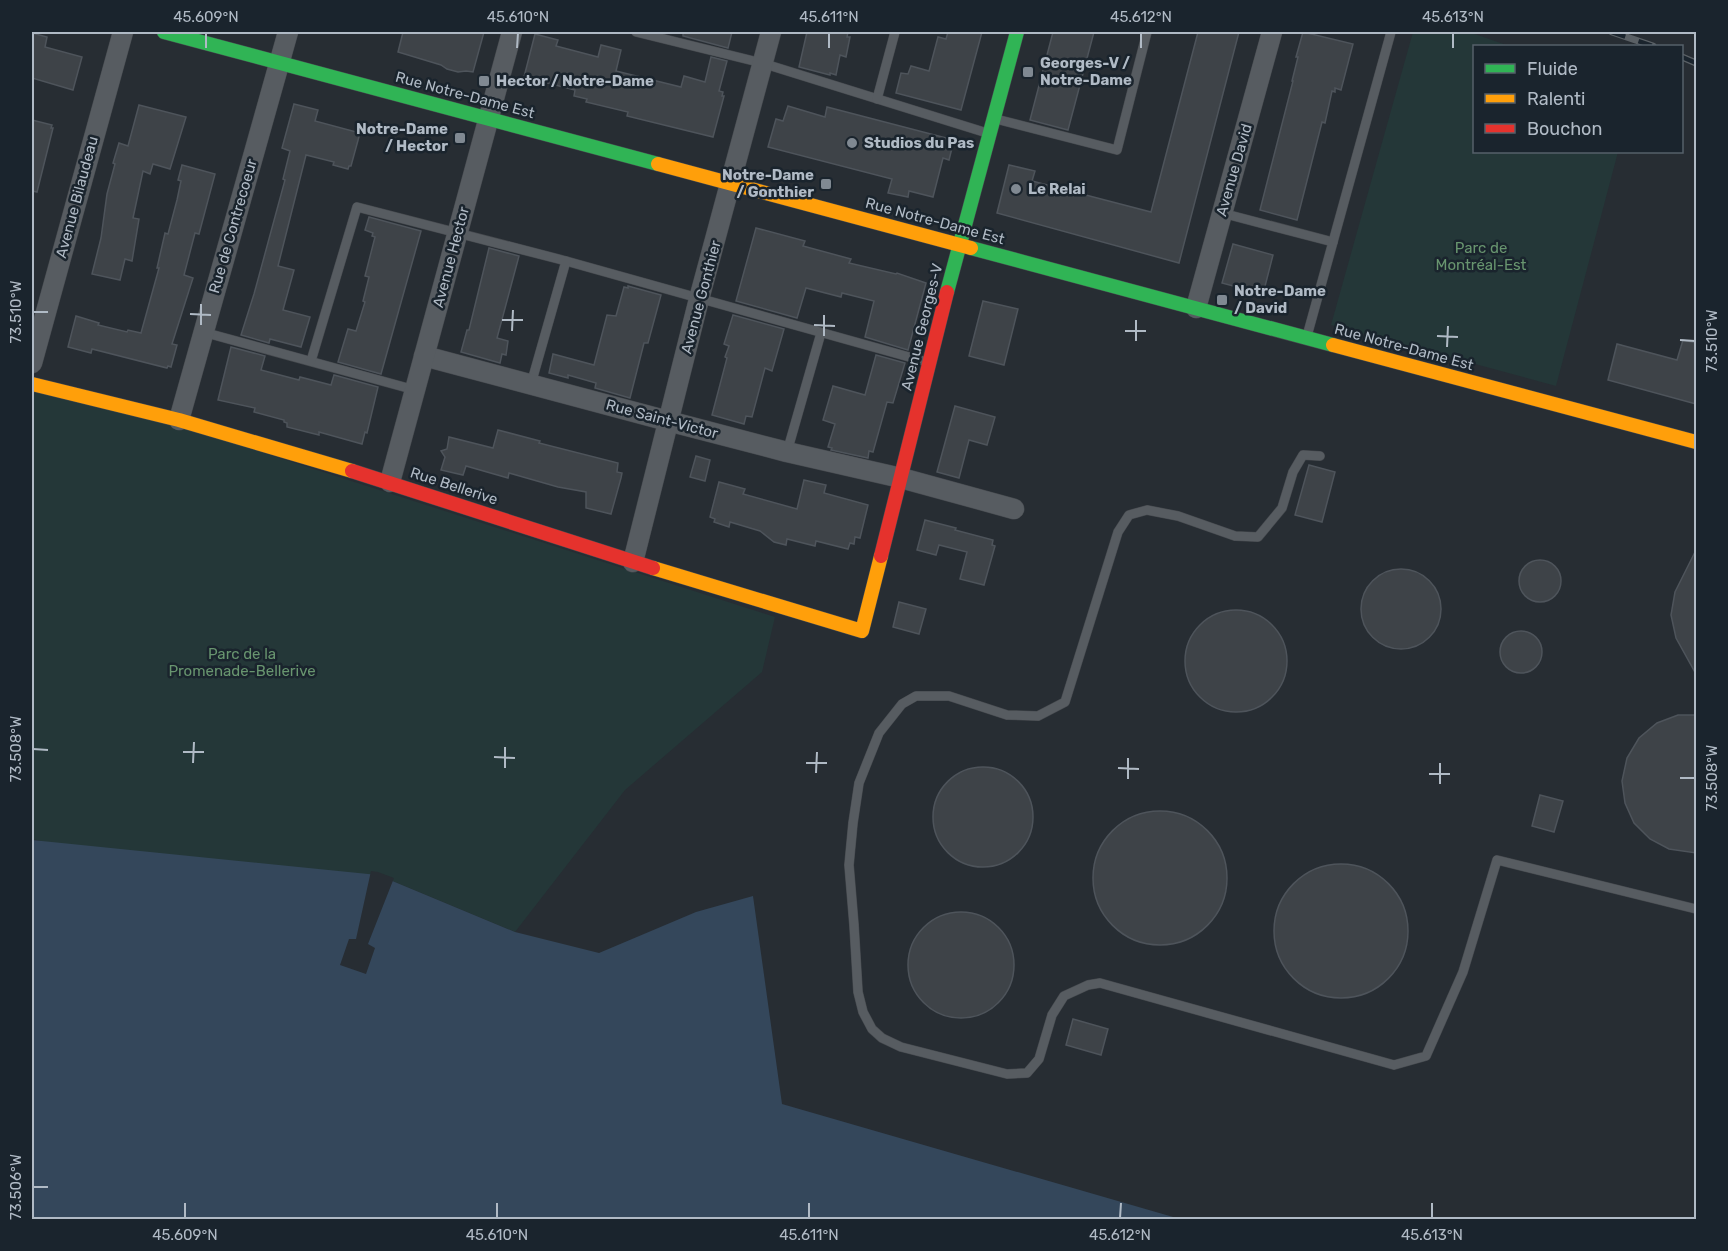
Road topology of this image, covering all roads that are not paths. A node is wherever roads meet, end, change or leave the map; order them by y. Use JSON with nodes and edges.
{"nodes":[{"id":1,"x":123,"y":32,"type":"edge"},
{"id":2,"x":164,"y":32,"type":"edge"},
{"id":3,"x":288,"y":32,"type":"edge"},
{"id":4,"x":512,"y":32,"type":"edge"},
{"id":5,"x":636,"y":32,"type":"edge"},
{"id":6,"x":771,"y":32,"type":"edge"},
{"id":7,"x":895,"y":32,"type":"edge"},
{"id":8,"x":1017,"y":32,"type":"edge"},
{"id":9,"x":1147,"y":32,"type":"edge"},
{"id":10,"x":1272,"y":32,"type":"edge"},
{"id":11,"x":1391,"y":32,"type":"edge"},
{"id":12,"x":279,"y":62,"type":"junction"},
{"id":13,"x":762,"y":63,"type":"junction"},
{"id":14,"x":877,"y":99,"type":"junction"},
{"id":15,"x":488,"y":118,"type":"junction"},
{"id":16,"x":993,"y":118,"type":"junction"},
{"id":17,"x":989,"y":134,"type":"junction"},
{"id":18,"x":731,"y":184,"type":"junction"},
{"id":19,"x":1222,"y":213,"type":"junction"},
{"id":20,"x":457,"y":234,"type":"junction"},
{"id":21,"x":1333,"y":242,"type":"junction"},
{"id":22,"x":959,"y":244,"type":"junction"},
{"id":23,"x":566,"y":261,"type":"junction"},
{"id":24,"x":699,"y":299,"type":"junction"},
{"id":25,"x":1196,"y":308,"type":"junction"},
{"id":26,"x":203,"y":332,"type":"junction"},
{"id":27,"x":821,"y":333,"type":"junction"},
{"id":28,"x":1306,"y":337,"type":"junction"},
{"id":29,"x":424,"y":356,"type":"junction"},
{"id":30,"x":311,"y":361,"type":"junction"},
{"id":31,"x":930,"y":362,"type":"junction"},
{"id":32,"x":32,"y":363,"type":"edge"},
{"id":33,"x":32,"y":384,"type":"edge"},
{"id":34,"x":531,"y":384,"type":"junction"},
{"id":35,"x":415,"y":390,"type":"junction"},
{"id":36,"x":178,"y":420,"type":"junction"},
{"id":37,"x":668,"y":421,"type":"junction"},
{"id":38,"x":1696,"y":442,"type":"edge"},
{"id":39,"x":788,"y":452,"type":"junction"},
{"id":40,"x":1320,"y":456,"type":"dead end"},
{"id":41,"x":901,"y":478,"type":"junction"},
{"id":42,"x":390,"y":482,"type":"junction"},
{"id":43,"x":1014,"y":509,"type":"dead end"},
{"id":44,"x":633,"y":562,"type":"junction"},
{"id":45,"x":862,"y":631,"type":"joint"},
{"id":46,"x":1696,"y":909,"type":"edge"}],
"edges":[{"from":1,"to":32,"type":"street","name":"Avenue Bilaudeau"},
{"from":2,"to":12,"type":"main road","name":"Rue Notre-Dame Est"},
{"from":3,"to":12,"type":"street","name":"Rue de Contrecoeur"},
{"from":4,"to":15,"type":"street","name":"Avenue Hector"},
{"from":5,"to":13,"type":"lane"},
{"from":6,"to":13,"type":"street","name":"Avenue Gonthier"},
{"from":7,"to":14,"type":"lane"},
{"from":8,"to":16,"type":"main road","name":"Avenue Georges-V"},
{"from":9,"to":16,"type":"lane"},
{"from":10,"to":19,"type":"street","name":"Avenue David"},
{"from":11,"to":21,"type":"lane"},
{"from":12,"to":15,"type":"main road","name":"Rue Notre-Dame Est"},
{"from":12,"to":26,"type":"street","name":"Rue de Contrecoeur"},
{"from":13,"to":14,"type":"lane"},
{"from":13,"to":18,"type":"street","name":"Avenue Gonthier"},
{"from":14,"to":17,"type":"lane"},
{"from":15,"to":18,"type":"main road","name":"Rue Notre-Dame Est"},
{"from":15,"to":20,"type":"street","name":"Avenue Hector"},
{"from":16,"to":17,"type":"main road","name":"Avenue Georges-V"},
{"from":17,"to":22,"type":"main road","name":"Avenue Georges-V"},
{"from":18,"to":22,"type":"main road","name":"Rue Notre-Dame Est"},
{"from":18,"to":24,"type":"street","name":"Avenue Gonthier"},
{"from":19,"to":21,"type":"lane"},
{"from":19,"to":25,"type":"street","name":"Avenue David"},
{"from":20,"to":23,"type":"lane"},
{"from":20,"to":29,"type":"street","name":"Avenue Hector"},
{"from":20,"to":30,"type":"lane"},
{"from":21,"to":28,"type":"lane"},
{"from":22,"to":25,"type":"main road","name":"Rue Notre-Dame Est"},
{"from":22,"to":31,"type":"main road","name":"Avenue Georges-V"},
{"from":23,"to":24,"type":"lane"},
{"from":23,"to":34,"type":"lane"},
{"from":24,"to":27,"type":"lane"},
{"from":24,"to":37,"type":"street","name":"Avenue Gonthier"},
{"from":25,"to":28,"type":"main road","name":"Rue Notre-Dame Est"},
{"from":26,"to":30,"type":"lane"},
{"from":26,"to":36,"type":"street","name":"Rue de Contrecoeur"},
{"from":27,"to":31,"type":"lane"},
{"from":27,"to":39,"type":"lane"},
{"from":28,"to":38,"type":"main road","name":"Rue Notre-Dame Est"},
{"from":29,"to":34,"type":"street","name":"Rue Saint-Victor"},
{"from":29,"to":35,"type":"street","name":"Avenue Hector"},
{"from":30,"to":35,"type":"lane"},
{"from":31,"to":41,"type":"main road","name":"Avenue Georges-V"},
{"from":33,"to":36,"type":"main road","name":"Rue Bellerive"},
{"from":34,"to":37,"type":"street","name":"Rue Saint-Victor"},
{"from":35,"to":42,"type":"street","name":"Avenue Hector"},
{"from":36,"to":42,"type":"main road","name":"Rue Bellerive"},
{"from":37,"to":39,"type":"street","name":"Rue Saint-Victor"},
{"from":37,"to":44,"type":"street","name":"Avenue Gonthier"},
{"from":39,"to":41,"type":"street","name":"Rue Saint-Victor"},
{"from":40,"to":46,"type":"lane"},
{"from":41,"to":43,"type":"street","name":"Rue Saint-Victor"},
{"from":41,"to":45,"type":"main road","name":"Avenue Georges-V"},
{"from":42,"to":44,"type":"main road","name":"Rue Bellerive"},
{"from":44,"to":45,"type":"main road","name":"Rue Bellerive"}]}
